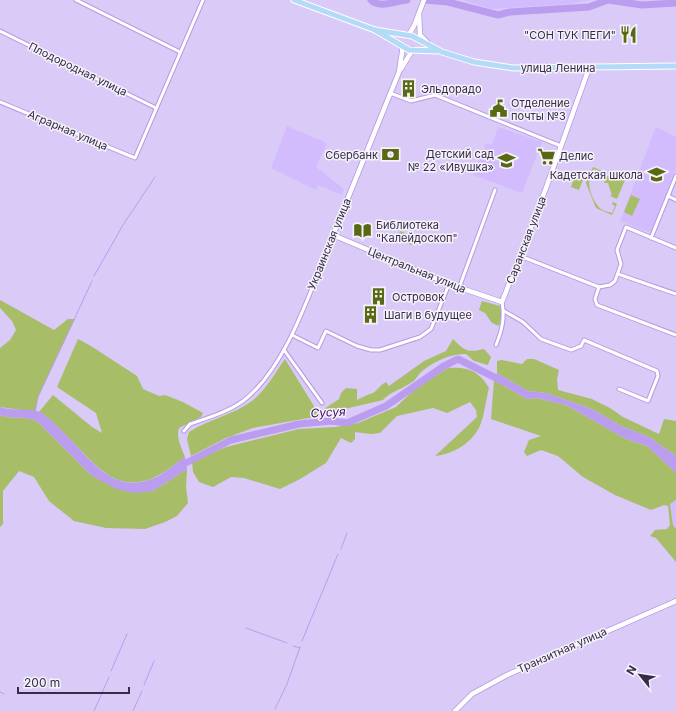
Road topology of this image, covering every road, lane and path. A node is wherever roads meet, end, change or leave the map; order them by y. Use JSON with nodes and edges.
{"nodes":[{"id":1,"x":76,"y":0,"type":"edge"},
{"id":2,"x":203,"y":0,"type":"edge"},
{"id":3,"x":294,"y":0,"type":"edge"},
{"id":4,"x":424,"y":0,"type":"edge"},
{"id":5,"x":419,"y":12,"type":"junction"},
{"id":6,"x":375,"y":30,"type":"junction"},
{"id":7,"x":0,"y":31,"type":"edge"},
{"id":8,"x":395,"y":34,"type":"junction"},
{"id":9,"x":408,"y":36,"type":"junction"},
{"id":10,"x":416,"y":40,"type":"junction"},
{"id":11,"x":403,"y":46,"type":"junction"},
{"id":12,"x":413,"y":49,"type":"junction"},
{"id":13,"x":180,"y":52,"type":"junction"},
{"id":14,"x":442,"y":52,"type":"junction"},
{"id":15,"x":676,"y":66,"type":"edge"},
{"id":16,"x":589,"y":68,"type":"junction"},
{"id":17,"x":399,"y":72,"type":"junction"},
{"id":18,"x":390,"y":93,"type":"junction"},
{"id":19,"x":0,"y":102,"type":"edge"},
{"id":20,"x":156,"y":108,"type":"junction"},
{"id":21,"x":561,"y":146,"type":"junction"},
{"id":22,"x":676,"y":176,"type":"edge"},
{"id":23,"x":495,"y":190,"type":"dead end"},
{"id":24,"x":668,"y":196,"type":"junction"},
{"id":25,"x":676,"y":200,"type":"edge"},
{"id":26,"x":333,"y":235,"type":"junction"},
{"id":27,"x":651,"y":238,"type":"junction"},
{"id":28,"x":676,"y":248,"type":"edge"},
{"id":29,"x":520,"y":256,"type":"junction"},
{"id":30,"x":618,"y":274,"type":"junction"},
{"id":31,"x":449,"y":284,"type":"junction"},
{"id":32,"x":599,"y":287,"type":"junction"},
{"id":33,"x":459,"y":288,"type":"junction"},
{"id":34,"x":676,"y":294,"type":"edge"},
{"id":35,"x":502,"y":302,"type":"junction"},
{"id":36,"x":504,"y":312,"type":"junction"},
{"id":37,"x":292,"y":335,"type":"junction"},
{"id":38,"x":676,"y":335,"type":"edge"},
{"id":39,"x":496,"y":345,"type":"dead end"},
{"id":40,"x":284,"y":350,"type":"junction"},
{"id":41,"x":619,"y":389,"type":"dead end"},
{"id":42,"x":322,"y":403,"type":"dead end"},
{"id":43,"x":184,"y":431,"type":"dead end"},
{"id":44,"x":676,"y":601,"type":"edge"},
{"id":45,"x":455,"y":711,"type":"edge"}],
"edges":[{"from":1,"to":13,"type":"street"},
{"from":2,"to":13,"type":"street"},
{"from":3,"to":6,"type":"main road","name":"улица Ленина"},
{"from":4,"to":5,"type":"street","name":"Украинская улица"},
{"from":5,"to":8,"type":"street"},
{"from":5,"to":9,"type":"street","name":"Украинская улица"},
{"from":5,"to":10,"type":"street","name":"Украинская улица"},
{"from":5,"to":14,"type":"street"},
{"from":6,"to":8,"type":"main road","name":"улица Ленина"},
{"from":6,"to":11,"type":"main road","name":"улица Ленина"},
{"from":7,"to":20,"type":"street","name":"Плодородная улица"},
{"from":8,"to":9,"type":"main road","name":"улица Ленина"},
{"from":9,"to":10,"type":"main road","name":"улица Ленина"},
{"from":9,"to":11,"type":"main road","name":"Украинская улица"},
{"from":10,"to":12,"type":"main road","name":"Украинская улица"},
{"from":10,"to":14,"type":"main road","name":"улица Ленина"},
{"from":11,"to":12,"type":"main road","name":"улица Ленина"},
{"from":11,"to":17,"type":"street","name":"Украинская улица"},
{"from":12,"to":14,"type":"main road","name":"улица Ленина"},
{"from":12,"to":17,"type":"street"},
{"from":13,"to":20,"type":"street"},
{"from":14,"to":16,"type":"main road","name":"улица Ленина"},
{"from":15,"to":16,"type":"main road","name":"улица Ленина"},
{"from":16,"to":21,"type":"street","name":"Саранская улица"},
{"from":17,"to":18,"type":"street","name":"Украинская улица"},
{"from":18,"to":21,"type":"street"},
{"from":18,"to":26,"type":"street","name":"Украинская улица"},
{"from":19,"to":20,"type":"street","name":"Аграрная улица"},
{"from":21,"to":29,"type":"street","name":"Саранская улица"},
{"from":22,"to":24,"type":"street"},
{"from":23,"to":33,"type":"street"},
{"from":24,"to":25,"type":"street"},
{"from":24,"to":27,"type":"street"},
{"from":26,"to":31,"type":"street","name":"Центральная улица"},
{"from":26,"to":37,"type":"street","name":"Украинская улица"},
{"from":27,"to":28,"type":"street"},
{"from":27,"to":30,"type":"street"},
{"from":29,"to":32,"type":"street"},
{"from":29,"to":35,"type":"street","name":"Саранская улица"},
{"from":30,"to":32,"type":"street"},
{"from":30,"to":34,"type":"street"},
{"from":31,"to":33,"type":"street","name":"Центральная улица"},
{"from":31,"to":37,"type":"street"},
{"from":32,"to":38,"type":"street"},
{"from":33,"to":35,"type":"street","name":"Центральная улица"},
{"from":35,"to":36,"type":"street"},
{"from":36,"to":39,"type":"street"},
{"from":36,"to":41,"type":"street"},
{"from":37,"to":40,"type":"street","name":"Украинская улица"},
{"from":40,"to":42,"type":"street"},
{"from":40,"to":43,"type":"street","name":"Украинская улица"},
{"from":44,"to":45,"type":"street","name":"Транзитная улица"}]}
